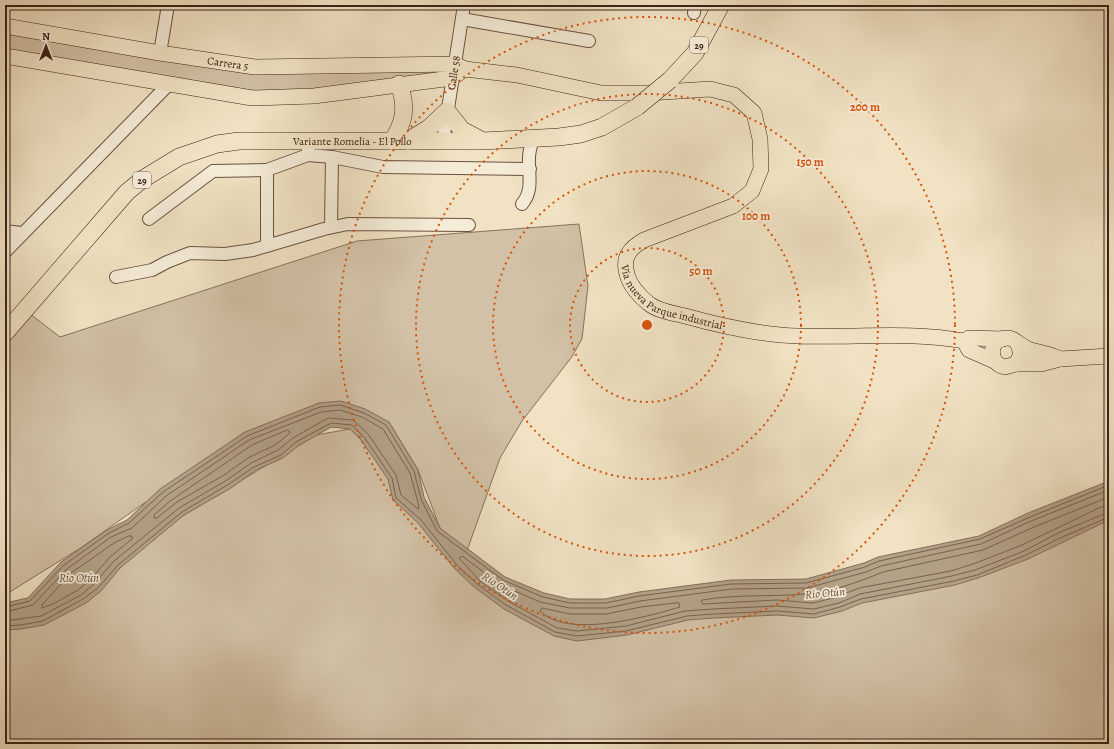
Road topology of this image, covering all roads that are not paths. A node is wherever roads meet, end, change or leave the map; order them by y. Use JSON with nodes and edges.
{"nodes":[{"id":1,"x":168,"y":5,"type":"edge"},
{"id":2,"x":464,"y":5,"type":"edge"},
{"id":3,"x":721,"y":5,"type":"edge"},
{"id":4,"x":462,"y":19,"type":"junction"},
{"id":5,"x":5,"y":26,"type":"edge"},
{"id":6,"x":589,"y":41,"type":"dead end"},
{"id":7,"x":160,"y":53,"type":"junction"},
{"id":8,"x":5,"y":56,"type":"edge"},
{"id":9,"x":457,"y":70,"type":"junction"},
{"id":10,"x":169,"y":84,"type":"junction"},
{"id":11,"x":399,"y":84,"type":"junction"},
{"id":12,"x":447,"y":111,"type":"junction"},
{"id":13,"x":533,"y":139,"type":"junction"},
{"id":14,"x":400,"y":141,"type":"junction"},
{"id":15,"x":443,"y":141,"type":"junction"},
{"id":16,"x":483,"y":141,"type":"junction"},
{"id":17,"x":308,"y":148,"type":"junction"},
{"id":18,"x":332,"y":157,"type":"junction"},
{"id":19,"x":530,"y":169,"type":"junction"},
{"id":20,"x":267,"y":170,"type":"junction"},
{"id":21,"x":522,"y":204,"type":"dead end"},
{"id":22,"x":149,"y":219,"type":"dead end"},
{"id":23,"x":469,"y":224,"type":"dead end"},
{"id":24,"x":331,"y":227,"type":"junction"},
{"id":25,"x":5,"y":231,"type":"edge"},
{"id":26,"x":21,"y":233,"type":"junction"},
{"id":27,"x":268,"y":246,"type":"junction"},
{"id":28,"x":5,"y":252,"type":"edge"},
{"id":29,"x":116,"y":277,"type":"dead end"},
{"id":30,"x":5,"y":333,"type":"edge"},
{"id":31,"x":1003,"y":339,"type":"junction"},
{"id":32,"x":964,"y":341,"type":"junction"},
{"id":33,"x":1018,"y":344,"type":"junction"},
{"id":34,"x":1109,"y":356,"type":"edge"},
{"id":35,"x":1060,"y":359,"type":"junction"},
{"id":36,"x":994,"y":361,"type":"junction"},
{"id":37,"x":1016,"y":364,"type":"junction"}],
"edges":[{"from":1,"to":7,"type":"street"},
{"from":2,"to":4,"type":"street","name":"Calle 58"},
{"from":3,"to":13,"type":"highway","name":"Variante Romelia - El Pollo","number":"29","bridge":true},
{"from":4,"to":6,"type":"street"},
{"from":4,"to":9,"type":"street","name":"Calle 58"},
{"from":5,"to":7,"type":"main road","name":"Carrera 5"},
{"from":7,"to":9,"type":"main road","name":"Carrera 5"},
{"from":8,"to":10,"type":"main road"},
{"from":9,"to":11,"type":"main road"},
{"from":9,"to":12,"type":"street","name":"Calle 58"},
{"from":9,"to":32,"type":"main road","name":"Vía nueva Parque industrial"},
{"from":10,"to":11,"type":"main road"},
{"from":10,"to":26,"type":"street"},
{"from":11,"to":14,"type":"highway"},
{"from":12,"to":14,"type":"highway"},
{"from":12,"to":15,"type":"street","name":"Calle 58"},
{"from":12,"to":16,"type":"highway"},
{"from":13,"to":16,"type":"highway","name":"Variante Romelia - El Pollo","number":"29"},
{"from":13,"to":19,"type":"street"},
{"from":14,"to":15,"type":"highway","name":"Variante Romelia - El Pollo","number":"29"},
{"from":14,"to":17,"type":"highway","name":"Variante Romelia - El Pollo","number":"29"},
{"from":15,"to":16,"type":"highway","name":"Variante Romelia - El Pollo","number":"29"},
{"from":17,"to":18,"type":"street"},
{"from":17,"to":20,"type":"street"},
{"from":17,"to":30,"type":"highway","name":"Variante Romelia - El Pollo","number":"29"},
{"from":18,"to":19,"type":"street"},
{"from":18,"to":24,"type":"street"},
{"from":19,"to":21,"type":"street"},
{"from":20,"to":22,"type":"street"},
{"from":20,"to":27,"type":"street"},
{"from":23,"to":24,"type":"street"},
{"from":24,"to":27,"type":"street"},
{"from":25,"to":26,"type":"street"},
{"from":26,"to":28,"type":"street"},
{"from":27,"to":29,"type":"street"},
{"from":31,"to":32,"type":"main road","name":"Vía nueva Parque industrial"},
{"from":31,"to":33,"type":"main road","name":"Vía nueva Parque industrial"},
{"from":31,"to":36,"type":"main road"},
{"from":32,"to":36,"type":"main road","name":"Vía nueva Parque industrial"},
{"from":33,"to":35,"type":"main road","name":"Vía nueva Parque industrial"},
{"from":33,"to":37,"type":"main road"},
{"from":34,"to":35,"type":"main road","name":"Vía nueva Parque industrial"},
{"from":35,"to":37,"type":"main road","name":"Vía nueva Parque industrial"},
{"from":36,"to":37,"type":"main road","name":"Vía nueva Parque industrial"}]}
